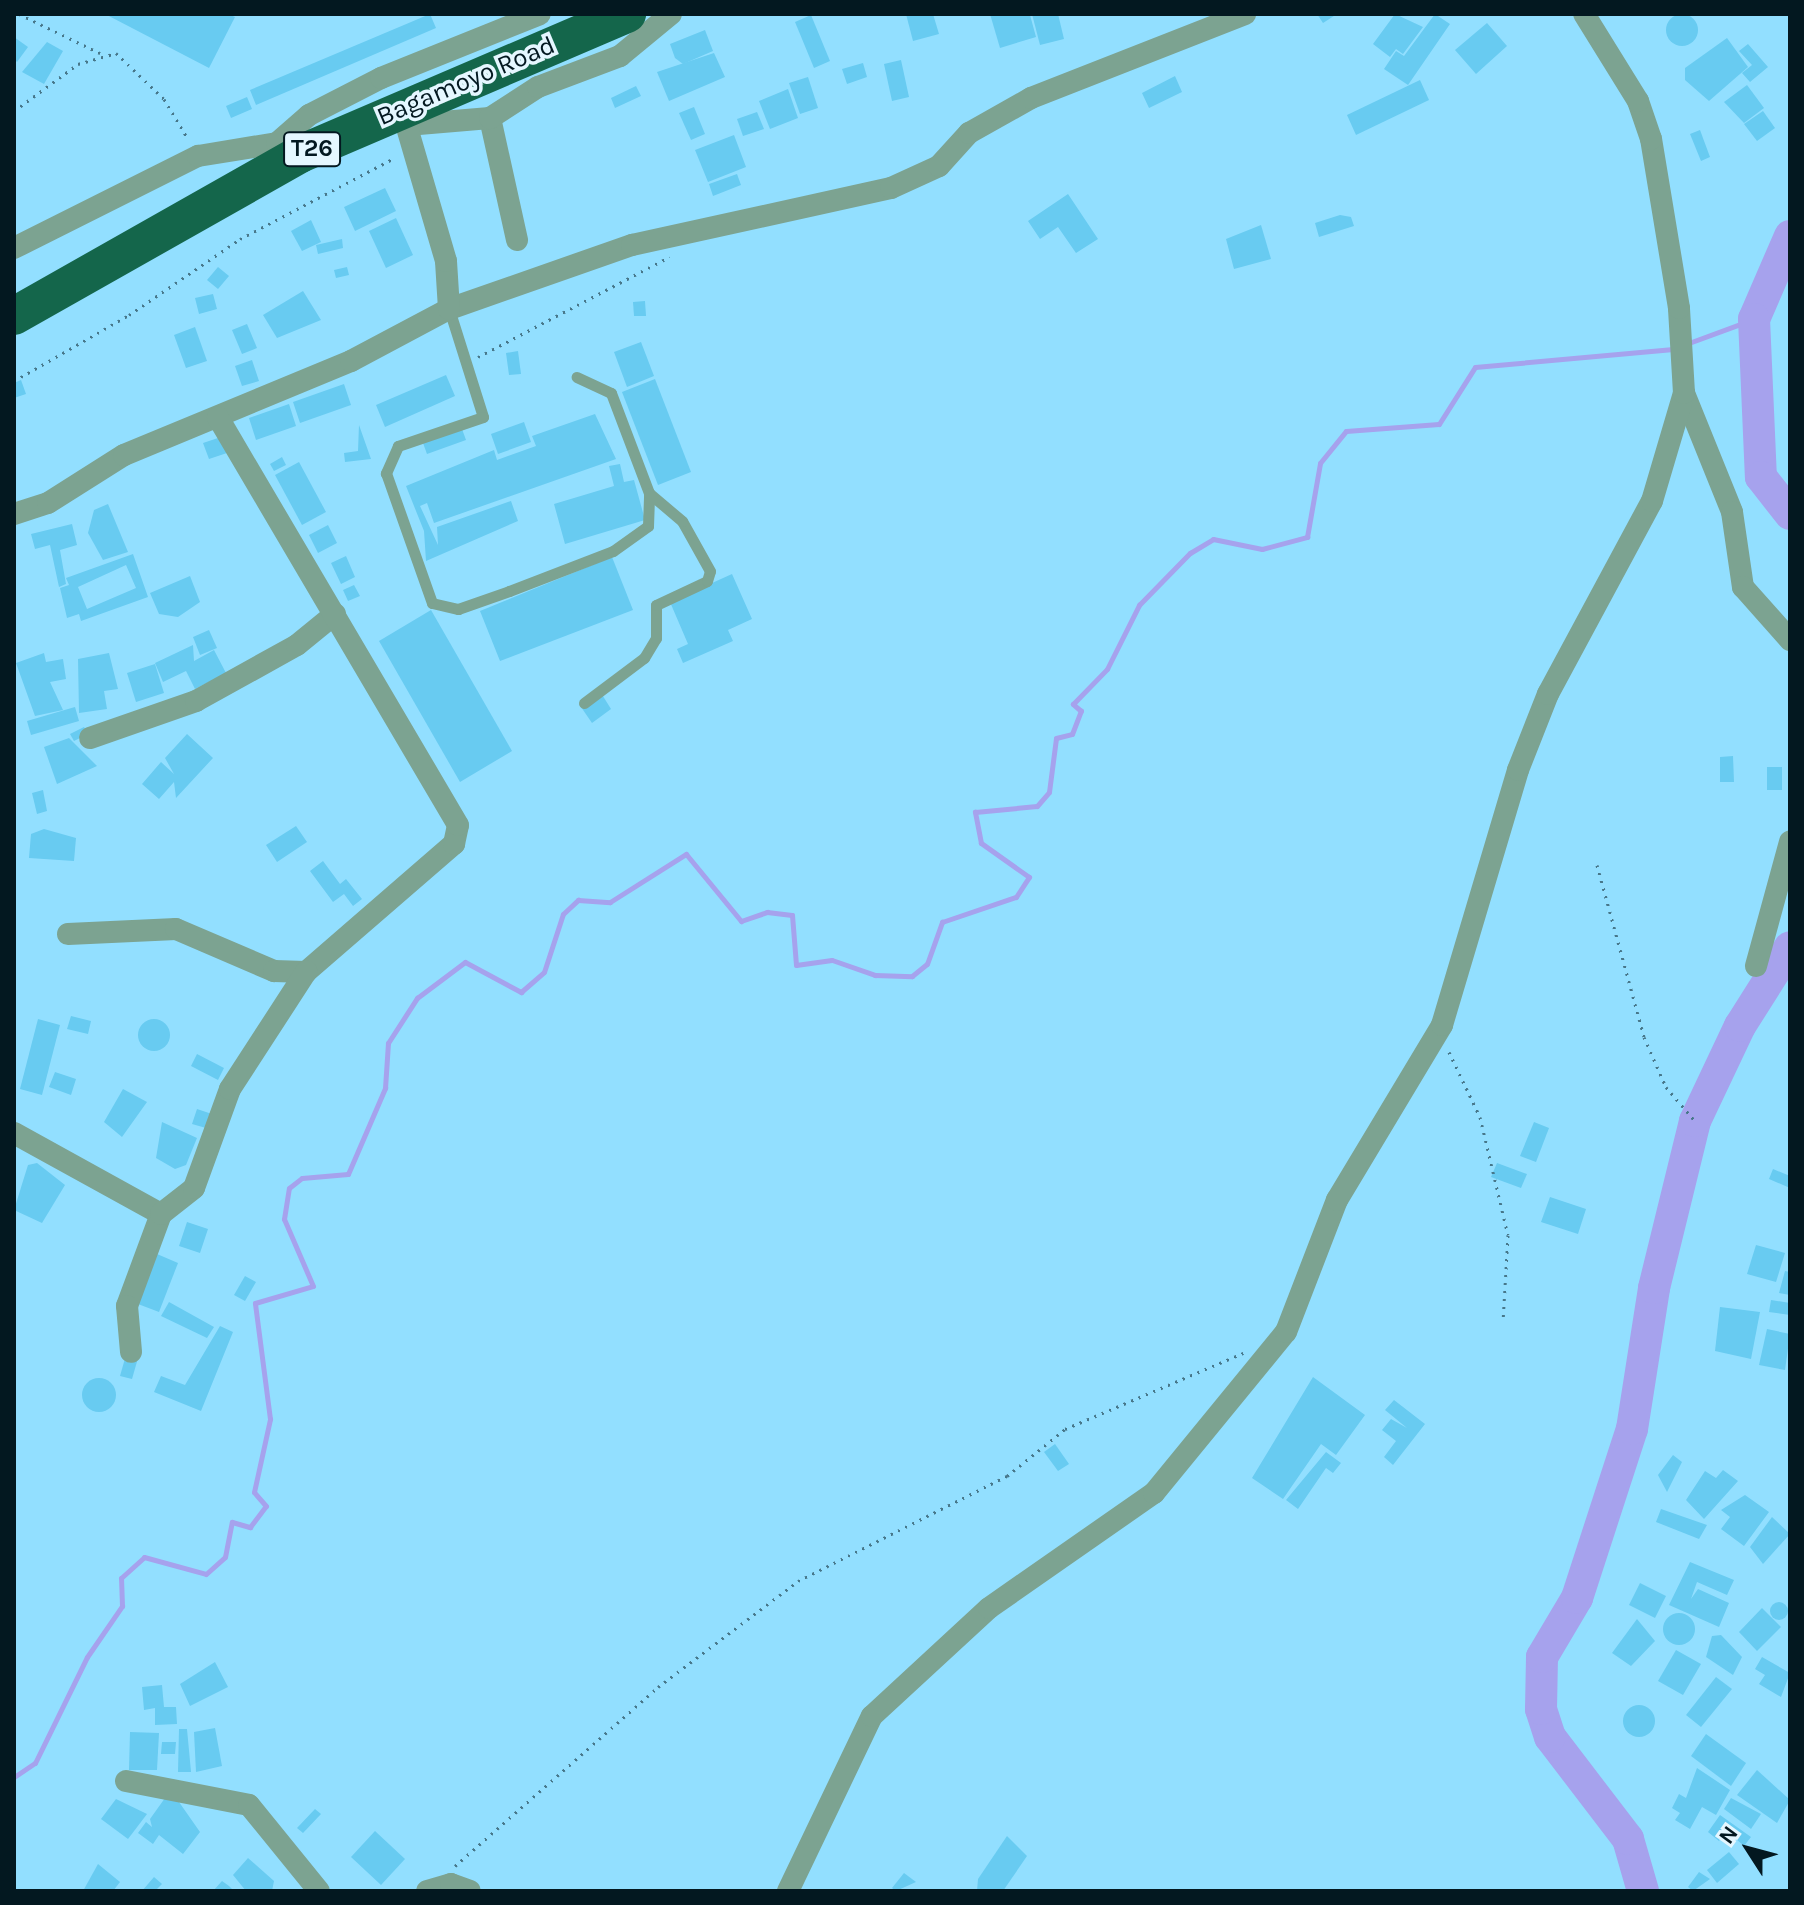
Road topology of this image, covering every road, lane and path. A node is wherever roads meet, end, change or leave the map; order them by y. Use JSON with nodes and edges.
{"nodes":[{"id":1,"x":19,"y":14,"type":"edge"},
{"id":2,"x":540,"y":14,"type":"edge"},
{"id":3,"x":627,"y":14,"type":"edge"},
{"id":4,"x":671,"y":14,"type":"edge"},
{"id":5,"x":1245,"y":14,"type":"edge"},
{"id":6,"x":1584,"y":14,"type":"edge"},
{"id":7,"x":100,"y":53,"type":"junction"},
{"id":8,"x":14,"y":111,"type":"edge"},
{"id":9,"x":490,"y":118,"type":"junction"},
{"id":10,"x":408,"y":126,"type":"junction"},
{"id":11,"x":198,"y":156,"type":"junction"},
{"id":12,"x":693,"y":231,"type":"junction"},
{"id":13,"x":517,"y":240,"type":"dead end"},
{"id":14,"x":14,"y":248,"type":"edge"},
{"id":15,"x":449,"y":309,"type":"junction"},
{"id":16,"x":14,"y":316,"type":"edge"},
{"id":17,"x":468,"y":362,"type":"junction"},
{"id":18,"x":577,"y":377,"type":"dead end"},
{"id":19,"x":14,"y":381,"type":"edge"},
{"id":20,"x":1684,"y":384,"type":"junction"},
{"id":21,"x":218,"y":417,"type":"junction"},
{"id":22,"x":649,"y":493,"type":"junction"},
{"id":23,"x":14,"y":514,"type":"edge"},
{"id":24,"x":335,"y":614,"type":"junction"},
{"id":25,"x":1790,"y":640,"type":"edge"},
{"id":26,"x":584,"y":703,"type":"dead end"},
{"id":27,"x":90,"y":738,"type":"dead end"},
{"id":28,"x":1790,"y":842,"type":"edge"},
{"id":29,"x":1597,"y":865,"type":"dead end"},
{"id":30,"x":68,"y":934,"type":"dead end"},
{"id":31,"x":1756,"y":966,"type":"dead end"},
{"id":32,"x":306,"y":972,"type":"junction"},
{"id":33,"x":1442,"y":1025,"type":"junction"},
{"id":34,"x":1695,"y":1121,"type":"dead end"},
{"id":35,"x":14,"y":1133,"type":"edge"},
{"id":36,"x":161,"y":1214,"type":"junction"},
{"id":37,"x":1503,"y":1322,"type":"dead end"},
{"id":38,"x":1246,"y":1351,"type":"dead end"},
{"id":39,"x":131,"y":1352,"type":"dead end"},
{"id":40,"x":126,"y":1781,"type":"dead end"},
{"id":41,"x":431,"y":1888,"type":"edge"},
{"id":42,"x":319,"y":1891,"type":"edge"},
{"id":43,"x":470,"y":1891,"type":"edge"},
{"id":44,"x":788,"y":1891,"type":"edge"}],
"edges":[{"from":1,"to":7,"type":"path"},
{"from":2,"to":11,"type":"street"},
{"from":3,"to":10,"type":"highway","name":"Bagamoyo Road","number":"T26"},
{"from":4,"to":9,"type":"street"},
{"from":5,"to":12,"type":"street"},
{"from":6,"to":20,"type":"street"},
{"from":7,"to":8,"type":"path"},
{"from":7,"to":11,"type":"path"},
{"from":9,"to":10,"type":"street"},
{"from":9,"to":13,"type":"street"},
{"from":10,"to":15,"type":"street"},
{"from":10,"to":16,"type":"highway","name":"Bagamoyo Road","number":"T26"},
{"from":10,"to":19,"type":"path"},
{"from":11,"to":14,"type":"street"},
{"from":12,"to":15,"type":"street"},
{"from":12,"to":17,"type":"path"},
{"from":15,"to":17,"type":"lane"},
{"from":15,"to":21,"type":"street"},
{"from":17,"to":22,"type":"lane"},
{"from":18,"to":22,"type":"lane"},
{"from":20,"to":25,"type":"street"},
{"from":20,"to":33,"type":"street"},
{"from":21,"to":23,"type":"street"},
{"from":21,"to":24,"type":"street"},
{"from":22,"to":26,"type":"lane"},
{"from":24,"to":27,"type":"street"},
{"from":24,"to":32,"type":"street"},
{"from":28,"to":31,"type":"street"},
{"from":29,"to":34,"type":"path"},
{"from":30,"to":32,"type":"street"},
{"from":32,"to":36,"type":"street"},
{"from":33,"to":37,"type":"path"},
{"from":33,"to":44,"type":"street"},
{"from":35,"to":36,"type":"street"},
{"from":36,"to":39,"type":"street"},
{"from":38,"to":41,"type":"path"},
{"from":40,"to":42,"type":"street"},
{"from":41,"to":43,"type":"street"}]}
